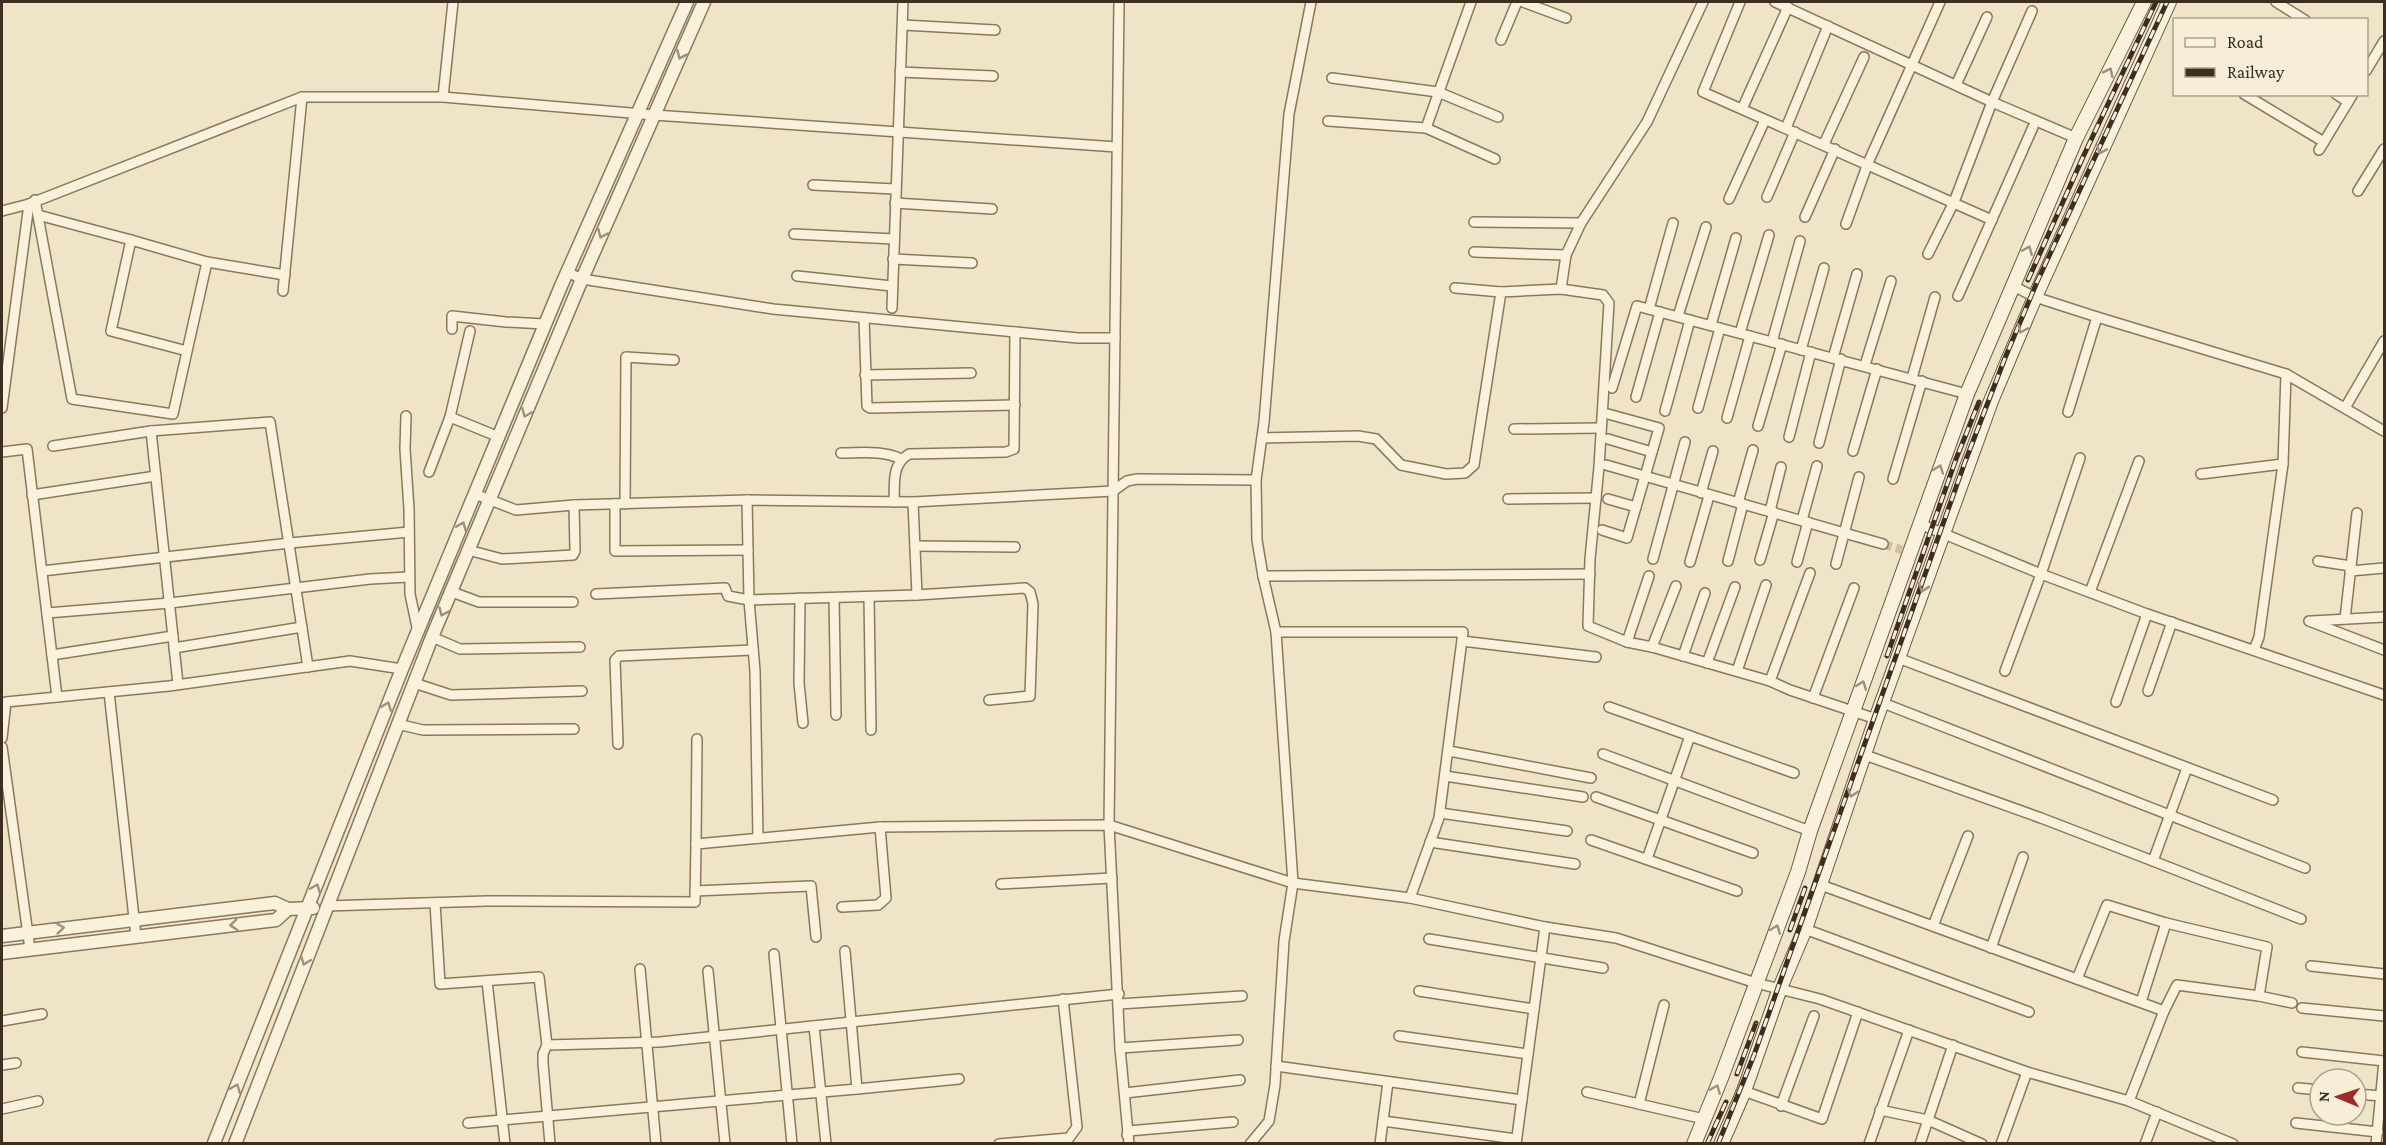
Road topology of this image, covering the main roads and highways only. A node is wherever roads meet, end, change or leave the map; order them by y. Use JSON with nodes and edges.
{"nodes":[{"id":1,"x":2144,"y":2,"type":"edge"},
{"id":2,"x":2169,"y":2,"type":"edge"},
{"id":3,"x":1694,"y":1143,"type":"edge"},
{"id":4,"x":1721,"y":1143,"type":"edge"}],
"edges":[{"from":3,"to":1,"type":"main road","one_way":true},
{"from":2,"to":4,"type":"main road","one_way":true}]}
